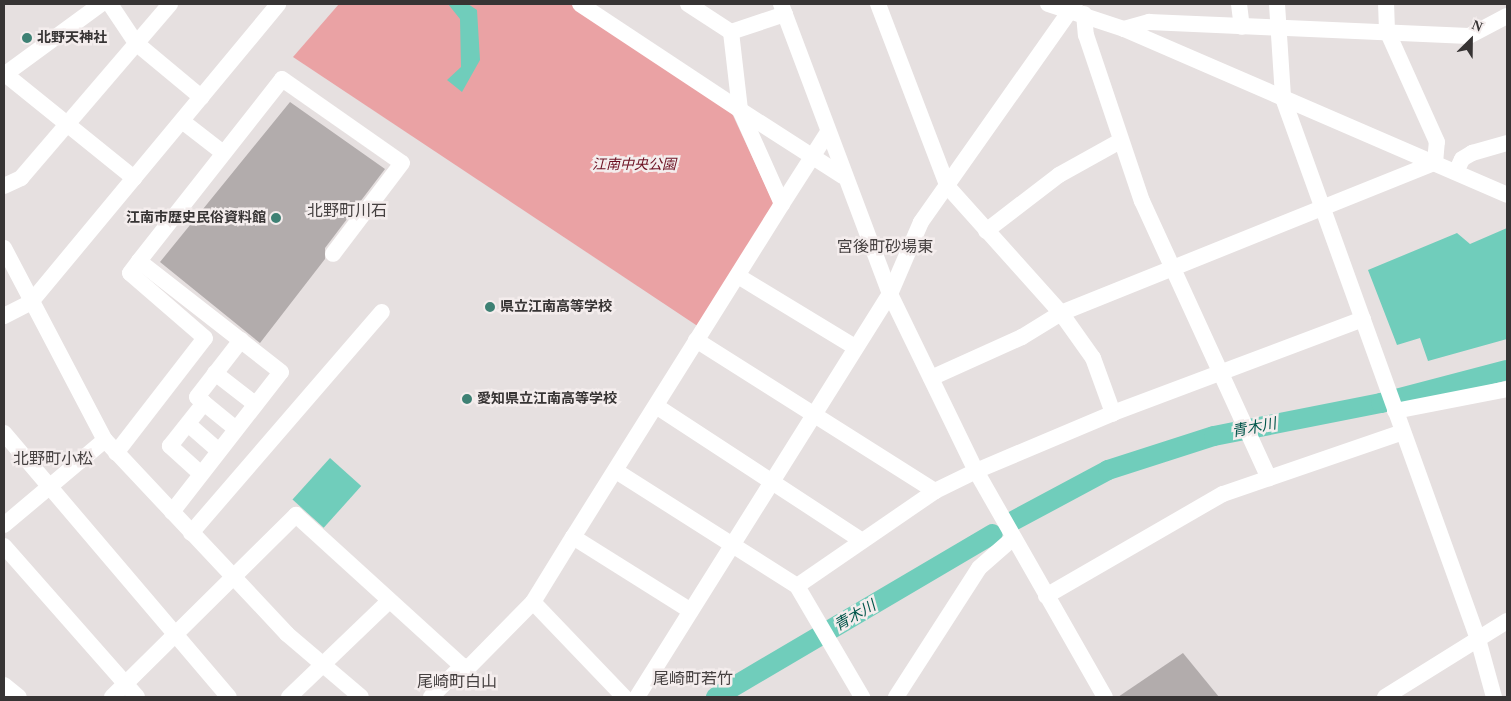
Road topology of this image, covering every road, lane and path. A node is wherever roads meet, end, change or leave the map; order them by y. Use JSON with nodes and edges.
{"nodes":[{"id":1,"x":101,"y":4,"type":"edge"},
{"id":2,"x":110,"y":4,"type":"edge"},
{"id":3,"x":170,"y":4,"type":"edge"},
{"id":4,"x":278,"y":4,"type":"edge"},
{"id":5,"x":580,"y":4,"type":"edge"},
{"id":6,"x":688,"y":4,"type":"edge"},
{"id":7,"x":878,"y":4,"type":"edge"},
{"id":8,"x":1048,"y":4,"type":"edge"},
{"id":9,"x":1239,"y":4,"type":"edge"},
{"id":10,"x":1277,"y":4,"type":"edge"},
{"id":11,"x":1386,"y":4,"type":"edge"},
{"id":12,"x":1074,"y":8,"type":"edge"},
{"id":13,"x":783,"y":9,"type":"edge"},
{"id":14,"x":1507,"y":16,"type":"edge"},
{"id":15,"x":1242,"y":27,"type":"junction"},
{"id":16,"x":1124,"y":29,"type":"junction"},
{"id":17,"x":1278,"y":29,"type":"junction"},
{"id":18,"x":1387,"y":31,"type":"junction"},
{"id":19,"x":732,"y":32,"type":"junction"},
{"id":20,"x":136,"y":43,"type":"junction"},
{"id":21,"x":4,"y":74,"type":"edge"},
{"id":22,"x":201,"y":97,"type":"junction"},
{"id":23,"x":1283,"y":98,"type":"junction"},
{"id":24,"x":740,"y":110,"type":"junction"},
{"id":25,"x":182,"y":121,"type":"junction"},
{"id":26,"x":68,"y":124,"type":"junction"},
{"id":27,"x":828,"y":132,"type":"junction"},
{"id":28,"x":1120,"y":141,"type":"junction"},
{"id":29,"x":1507,"y":144,"type":"edge"},
{"id":30,"x":222,"y":152,"type":"junction"},
{"id":31,"x":813,"y":156,"type":"junction"},
{"id":32,"x":1435,"y":163,"type":"junction"},
{"id":33,"x":1456,"y":172,"type":"junction"},
{"id":34,"x":843,"y":176,"type":"junction"},
{"id":35,"x":134,"y":178,"type":"junction"},
{"id":36,"x":4,"y":186,"type":"edge"},
{"id":37,"x":948,"y":187,"type":"junction"},
{"id":38,"x":1507,"y":195,"type":"edge"},
{"id":39,"x":782,"y":204,"type":"junction"},
{"id":40,"x":1322,"y":205,"type":"junction"},
{"id":41,"x":986,"y":231,"type":"junction"},
{"id":42,"x":5,"y":254,"type":"edge"},
{"id":43,"x":332,"y":254,"type":"dead end"},
{"id":44,"x":139,"y":260,"type":"junction"},
{"id":45,"x":1172,"y":267,"type":"junction"},
{"id":46,"x":738,"y":276,"type":"junction"},
{"id":47,"x":890,"y":294,"type":"junction"},
{"id":48,"x":188,"y":299,"type":"junction"},
{"id":49,"x":31,"y":302,"type":"junction"},
{"id":50,"x":382,"y":312,"type":"dead end"},
{"id":51,"x":176,"y":313,"type":"junction"},
{"id":52,"x":1061,"y":313,"type":"junction"},
{"id":53,"x":4,"y":316,"type":"edge"},
{"id":54,"x":1363,"y":319,"type":"junction"},
{"id":55,"x":241,"y":340,"type":"junction"},
{"id":56,"x":696,"y":340,"type":"junction"},
{"id":57,"x":855,"y":347,"type":"junction"},
{"id":58,"x":1222,"y":372,"type":"junction"},
{"id":59,"x":215,"y":373,"type":"junction"},
{"id":60,"x":931,"y":378,"type":"junction"},
{"id":61,"x":1507,"y":389,"type":"edge"},
{"id":62,"x":204,"y":403,"type":"junction"},
{"id":63,"x":1393,"y":403,"type":"junction"},
{"id":64,"x":255,"y":404,"type":"junction"},
{"id":65,"x":656,"y":406,"type":"junction"},
{"id":66,"x":1113,"y":413,"type":"junction"},
{"id":67,"x":812,"y":414,"type":"junction"},
{"id":68,"x":188,"y":424,"type":"junction"},
{"id":69,"x":236,"y":429,"type":"junction"},
{"id":70,"x":1403,"y":432,"type":"junction"},
{"id":71,"x":4,"y":433,"type":"edge"},
{"id":72,"x":105,"y":440,"type":"junction"},
{"id":73,"x":219,"y":451,"type":"junction"},
{"id":74,"x":116,"y":453,"type":"junction"},
{"id":75,"x":616,"y":471,"type":"junction"},
{"id":76,"x":976,"y":471,"type":"junction"},
{"id":77,"x":201,"y":474,"type":"junction"},
{"id":78,"x":1269,"y":478,"type":"junction"},
{"id":79,"x":772,"y":480,"type":"junction"},
{"id":80,"x":49,"y":489,"type":"junction"},
{"id":81,"x":935,"y":491,"type":"junction"},
{"id":82,"x":172,"y":512,"type":"junction"},
{"id":83,"x":4,"y":525,"type":"edge"},
{"id":84,"x":191,"y":533,"type":"junction"},
{"id":85,"x":574,"y":537,"type":"junction"},
{"id":86,"x":1012,"y":539,"type":"junction"},
{"id":87,"x":862,"y":541,"type":"junction"},
{"id":88,"x":732,"y":545,"type":"junction"},
{"id":89,"x":4,"y":546,"type":"edge"},
{"id":90,"x":231,"y":577,"type":"junction"},
{"id":91,"x":797,"y":586,"type":"junction"},
{"id":92,"x":1046,"y":596,"type":"junction"},
{"id":93,"x":389,"y":602,"type":"junction"},
{"id":94,"x":533,"y":602,"type":"junction"},
{"id":95,"x":691,"y":610,"type":"junction"},
{"id":96,"x":1507,"y":621,"type":"edge"},
{"id":97,"x":173,"y":634,"type":"junction"},
{"id":98,"x":1478,"y":639,"type":"junction"},
{"id":99,"x":322,"y":664,"type":"junction"},
{"id":100,"x":462,"y":666,"type":"junction"},
{"id":101,"x":4,"y":685,"type":"edge"},
{"id":102,"x":124,"y":685,"type":"junction"},
{"id":103,"x":19,"y":697,"type":"edge"},
{"id":104,"x":112,"y":697,"type":"edge"},
{"id":105,"x":137,"y":697,"type":"edge"},
{"id":106,"x":229,"y":697,"type":"edge"},
{"id":107,"x":289,"y":697,"type":"edge"},
{"id":108,"x":362,"y":697,"type":"edge"},
{"id":109,"x":432,"y":697,"type":"edge"},
{"id":110,"x":624,"y":697,"type":"edge"},
{"id":111,"x":637,"y":697,"type":"edge"},
{"id":112,"x":862,"y":697,"type":"edge"},
{"id":113,"x":896,"y":697,"type":"edge"},
{"id":114,"x":1105,"y":697,"type":"edge"},
{"id":115,"x":1385,"y":697,"type":"edge"},
{"id":116,"x":1494,"y":697,"type":"edge"}],
"edges":[{"from":1,"to":21,"type":"street"},
{"from":2,"to":20,"type":"street"},
{"from":3,"to":20,"type":"street"},
{"from":4,"to":22,"type":"street"},
{"from":5,"to":24,"type":"street"},
{"from":6,"to":19,"type":"street"},
{"from":7,"to":37,"type":"street"},
{"from":8,"to":12,"type":"street"},
{"from":9,"to":15,"type":"street"},
{"from":10,"to":17,"type":"street"},
{"from":11,"to":18,"type":"street"},
{"from":12,"to":16,"type":"street"},
{"from":12,"to":28,"type":"street"},
{"from":12,"to":37,"type":"street"},
{"from":13,"to":19,"type":"street"},
{"from":13,"to":27,"type":"street"},
{"from":14,"to":18,"type":"street"},
{"from":15,"to":16,"type":"street"},
{"from":15,"to":17,"type":"street"},
{"from":16,"to":23,"type":"street"},
{"from":17,"to":18,"type":"street"},
{"from":17,"to":23,"type":"street"},
{"from":18,"to":32,"type":"street"},
{"from":19,"to":24,"type":"street"},
{"from":20,"to":22,"type":"street"},
{"from":20,"to":26,"type":"street"},
{"from":21,"to":26,"type":"street"},
{"from":22,"to":25,"type":"street"},
{"from":23,"to":32,"type":"street"},
{"from":23,"to":40,"type":"street"},
{"from":24,"to":31,"type":"street"},
{"from":24,"to":39,"type":"street"},
{"from":25,"to":30,"type":"street"},
{"from":25,"to":35,"type":"street"},
{"from":26,"to":35,"type":"street"},
{"from":26,"to":36,"type":"street"},
{"from":27,"to":31,"type":"street"},
{"from":27,"to":34,"type":"street"},
{"from":28,"to":41,"type":"street"},
{"from":28,"to":45,"type":"street"},
{"from":29,"to":33,"type":"street"},
{"from":30,"to":43,"type":"street"},
{"from":30,"to":44,"type":"street"},
{"from":31,"to":34,"type":"street"},
{"from":31,"to":39,"type":"street"},
{"from":32,"to":33,"type":"street"},
{"from":32,"to":40,"type":"street"},
{"from":33,"to":38,"type":"street"},
{"from":34,"to":47,"type":"street"},
{"from":35,"to":49,"type":"street"},
{"from":37,"to":41,"type":"street"},
{"from":37,"to":47,"type":"street"},
{"from":39,"to":46,"type":"street"},
{"from":40,"to":45,"type":"street"},
{"from":40,"to":54,"type":"street"},
{"from":41,"to":52,"type":"street"},
{"from":42,"to":49,"type":"street"},
{"from":44,"to":48,"type":"street"},
{"from":44,"to":51,"type":"street"},
{"from":45,"to":52,"type":"street"},
{"from":45,"to":58,"type":"street"},
{"from":46,"to":56,"type":"street"},
{"from":46,"to":57,"type":"street"},
{"from":47,"to":57,"type":"street"},
{"from":47,"to":60,"type":"street"},
{"from":48,"to":51,"type":"street"},
{"from":48,"to":55,"type":"street"},
{"from":49,"to":53,"type":"street"},
{"from":49,"to":72,"type":"street"},
{"from":50,"to":84,"type":"street"},
{"from":51,"to":74,"type":"street"},
{"from":52,"to":60,"type":"street"},
{"from":52,"to":66,"type":"street"},
{"from":54,"to":58,"type":"street"},
{"from":54,"to":63,"type":"street"},
{"from":55,"to":59,"type":"street"},
{"from":55,"to":64,"type":"street"},
{"from":56,"to":65,"type":"street"},
{"from":56,"to":67,"type":"street"},
{"from":57,"to":67,"type":"street"},
{"from":58,"to":66,"type":"street"},
{"from":58,"to":78,"type":"street"},
{"from":59,"to":62,"type":"street"},
{"from":59,"to":64,"type":"street"},
{"from":60,"to":76,"type":"street"},
{"from":61,"to":63,"type":"street"},
{"from":62,"to":68,"type":"street"},
{"from":62,"to":69,"type":"street"},
{"from":63,"to":70,"type":"street"},
{"from":64,"to":69,"type":"street"},
{"from":65,"to":75,"type":"street"},
{"from":65,"to":79,"type":"street"},
{"from":66,"to":76,"type":"street"},
{"from":67,"to":79,"type":"street"},
{"from":67,"to":81,"type":"street"},
{"from":68,"to":73,"type":"street"},
{"from":68,"to":77,"type":"street"},
{"from":69,"to":73,"type":"street"},
{"from":70,"to":78,"type":"street"},
{"from":70,"to":98,"type":"street"},
{"from":71,"to":80,"type":"street"},
{"from":72,"to":74,"type":"street"},
{"from":72,"to":80,"type":"street"},
{"from":73,"to":77,"type":"street"},
{"from":74,"to":82,"type":"street"},
{"from":75,"to":85,"type":"street"},
{"from":75,"to":88,"type":"street"},
{"from":76,"to":81,"type":"street"},
{"from":76,"to":86,"type":"street"},
{"from":77,"to":82,"type":"street"},
{"from":78,"to":92,"type":"street"},
{"from":79,"to":87,"type":"street"},
{"from":79,"to":88,"type":"street"},
{"from":80,"to":83,"type":"street"},
{"from":80,"to":97,"type":"street"},
{"from":81,"to":87,"type":"street"},
{"from":82,"to":84,"type":"street"},
{"from":84,"to":90,"type":"street"},
{"from":85,"to":94,"type":"street"},
{"from":85,"to":95,"type":"street"},
{"from":86,"to":92,"type":"street"},
{"from":86,"to":113,"type":"street"},
{"from":87,"to":91,"type":"street"},
{"from":88,"to":91,"type":"street"},
{"from":88,"to":95,"type":"street"},
{"from":89,"to":102,"type":"street"},
{"from":90,"to":93,"type":"street"},
{"from":90,"to":97,"type":"street"},
{"from":90,"to":99,"type":"street"},
{"from":91,"to":112,"type":"street"},
{"from":92,"to":114,"type":"street"},
{"from":93,"to":99,"type":"street"},
{"from":93,"to":100,"type":"street"},
{"from":94,"to":100,"type":"street"},
{"from":94,"to":110,"type":"street"},
{"from":95,"to":111,"type":"street"},
{"from":96,"to":98,"type":"street"},
{"from":97,"to":102,"type":"street"},
{"from":97,"to":106,"type":"street"},
{"from":98,"to":115,"type":"street"},
{"from":98,"to":116,"type":"street"},
{"from":99,"to":107,"type":"street"},
{"from":99,"to":108,"type":"street"},
{"from":100,"to":109,"type":"street"},
{"from":101,"to":103,"type":"street"},
{"from":102,"to":104,"type":"street"},
{"from":102,"to":105,"type":"street"}]}
